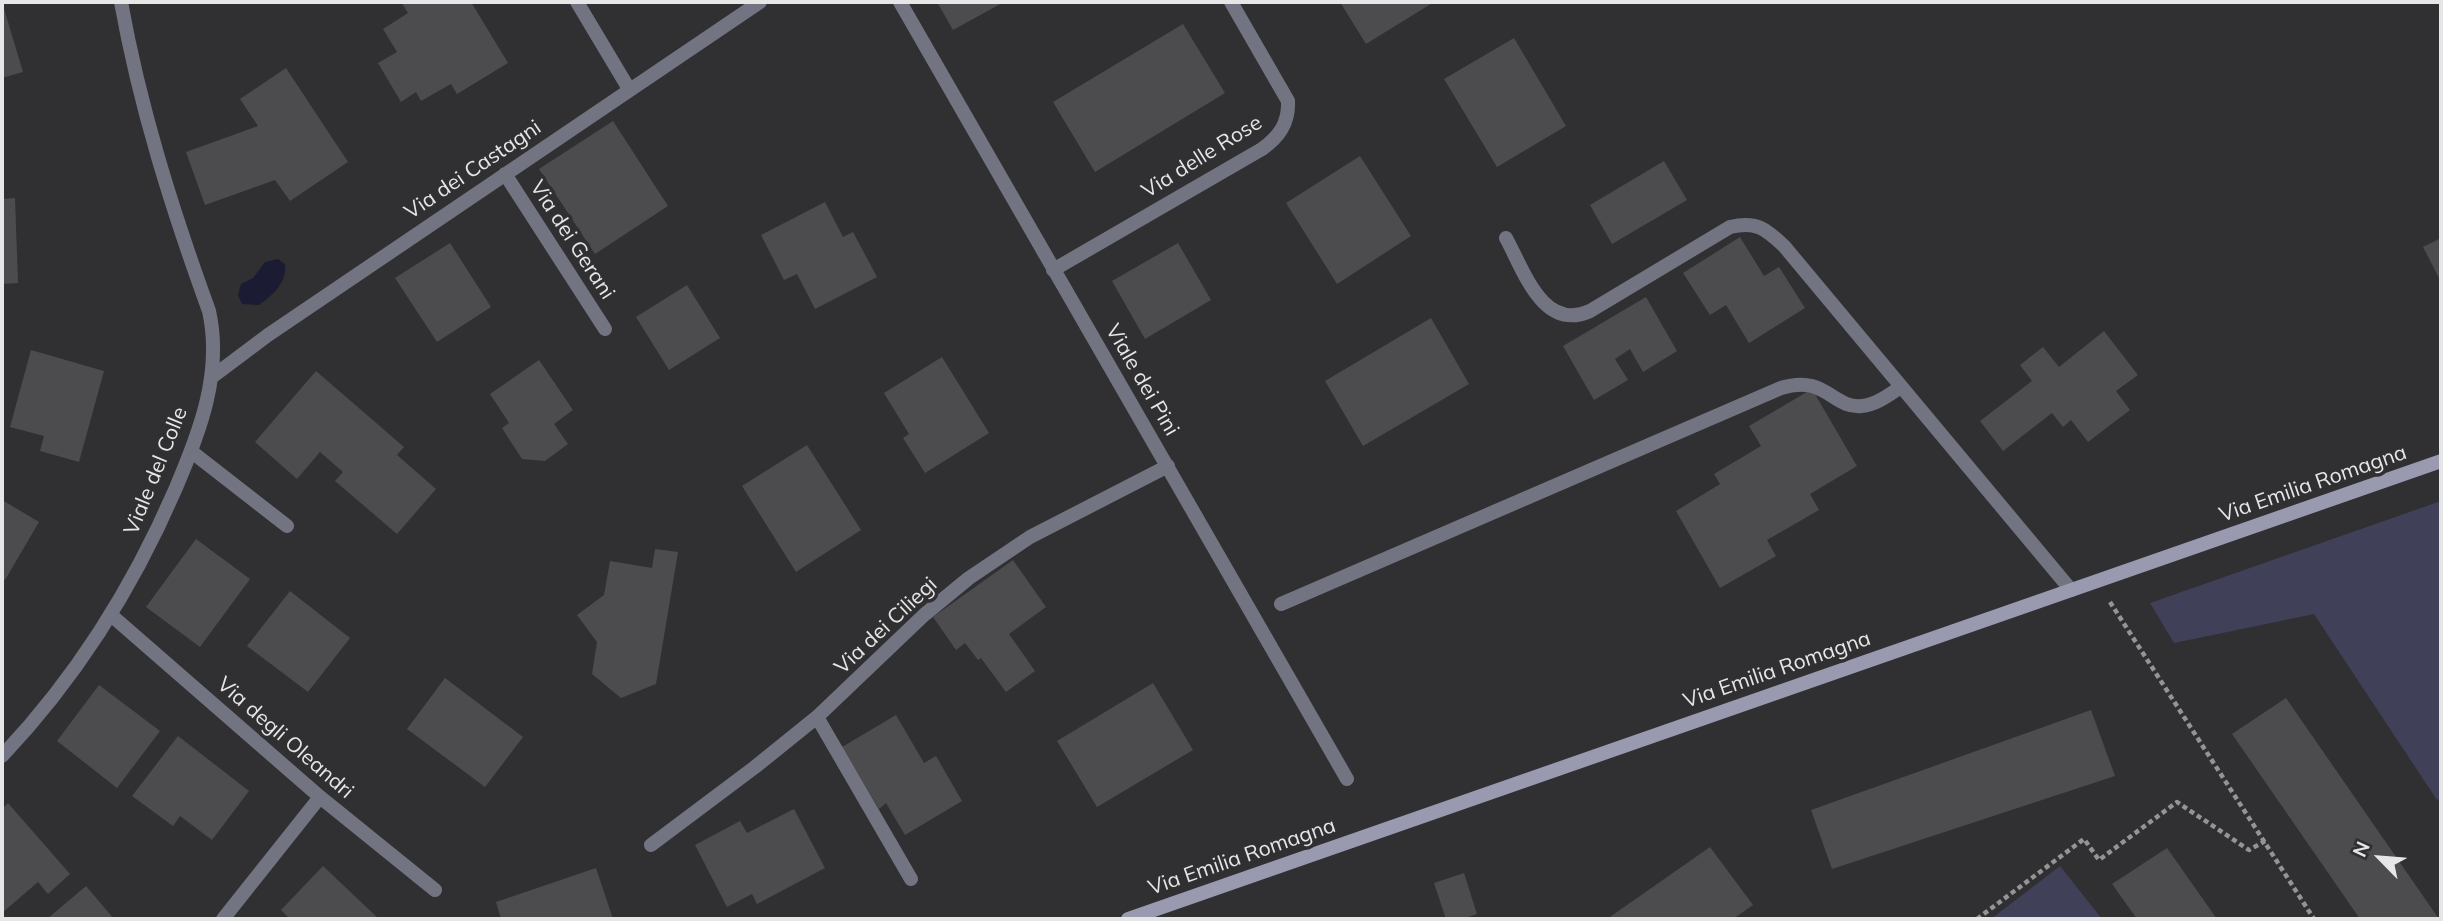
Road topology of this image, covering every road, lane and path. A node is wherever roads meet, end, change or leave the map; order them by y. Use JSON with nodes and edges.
{"nodes":[{"id":1,"x":121,"y":2,"type":"edge"},
{"id":2,"x":577,"y":2,"type":"edge"},
{"id":3,"x":760,"y":2,"type":"edge"},
{"id":4,"x":900,"y":2,"type":"edge"},
{"id":5,"x":1231,"y":2,"type":"edge"},
{"id":6,"x":629,"y":89,"type":"junction"},
{"id":7,"x":505,"y":174,"type":"junction"},
{"id":8,"x":1506,"y":238,"type":"dead end"},
{"id":9,"x":1054,"y":270,"type":"junction"},
{"id":10,"x":605,"y":330,"type":"dead end"},
{"id":11,"x":212,"y":377,"type":"junction"},
{"id":12,"x":1902,"y":387,"type":"junction"},
{"id":13,"x":191,"y":452,"type":"junction"},
{"id":14,"x":2441,"y":461,"type":"edge"},
{"id":15,"x":1168,"y":466,"type":"junction"},
{"id":16,"x":287,"y":526,"type":"dead end"},
{"id":17,"x":2096,"y":581,"type":"junction"},
{"id":18,"x":2071,"y":590,"type":"junction"},
{"id":19,"x":1281,"y":604,"type":"dead end"},
{"id":20,"x":111,"y":615,"type":"junction"},
{"id":21,"x":817,"y":717,"type":"junction"},
{"id":22,"x":2,"y":756,"type":"edge"},
{"id":23,"x":1348,"y":779,"type":"dead end"},
{"id":24,"x":320,"y":797,"type":"junction"},
{"id":25,"x":2265,"y":841,"type":"junction"},
{"id":26,"x":651,"y":845,"type":"dead end"},
{"id":27,"x":911,"y":879,"type":"dead end"},
{"id":28,"x":435,"y":890,"type":"dead end"},
{"id":29,"x":223,"y":919,"type":"edge"},
{"id":30,"x":1128,"y":919,"type":"edge"},
{"id":31,"x":1977,"y":919,"type":"edge"},
{"id":32,"x":2314,"y":919,"type":"edge"}],
"edges":[{"from":1,"to":11,"type":"street","name":"Viale del Colle"},
{"from":2,"to":6,"type":"street"},
{"from":3,"to":6,"type":"street","name":"Via dei Castagni"},
{"from":4,"to":9,"type":"street","name":"Viale dei Pini"},
{"from":5,"to":9,"type":"street","name":"Via delle Rose"},
{"from":6,"to":7,"type":"street","name":"Via dei Castagni"},
{"from":7,"to":10,"type":"street","name":"Via dei Gerani"},
{"from":7,"to":11,"type":"street","name":"Via dei Castagni"},
{"from":8,"to":12,"type":"street"},
{"from":9,"to":15,"type":"street","name":"Viale dei Pini"},
{"from":11,"to":13,"type":"street","name":"Viale del Colle"},
{"from":12,"to":18,"type":"street"},
{"from":12,"to":19,"type":"street"},
{"from":13,"to":16,"type":"street"},
{"from":13,"to":20,"type":"street","name":"Viale del Colle"},
{"from":14,"to":17,"type":"main road","name":"Via Emilia Romagna"},
{"from":15,"to":21,"type":"street","name":"Via dei Ciliegi"},
{"from":15,"to":23,"type":"street","name":"Viale dei Pini"},
{"from":17,"to":18,"type":"main road","name":"Via Emilia Romagna"},
{"from":17,"to":25,"type":"path"},
{"from":18,"to":30,"type":"main road","name":"Via Emilia Romagna"},
{"from":20,"to":22,"type":"street","name":"Viale del Colle"},
{"from":20,"to":24,"type":"street","name":"Via degli Oleandri"},
{"from":21,"to":26,"type":"street","name":"Via dei Ciliegi"},
{"from":21,"to":27,"type":"street"},
{"from":24,"to":28,"type":"street","name":"Via degli Oleandri"},
{"from":24,"to":29,"type":"street"},
{"from":25,"to":31,"type":"path"},
{"from":25,"to":32,"type":"path"}]}
